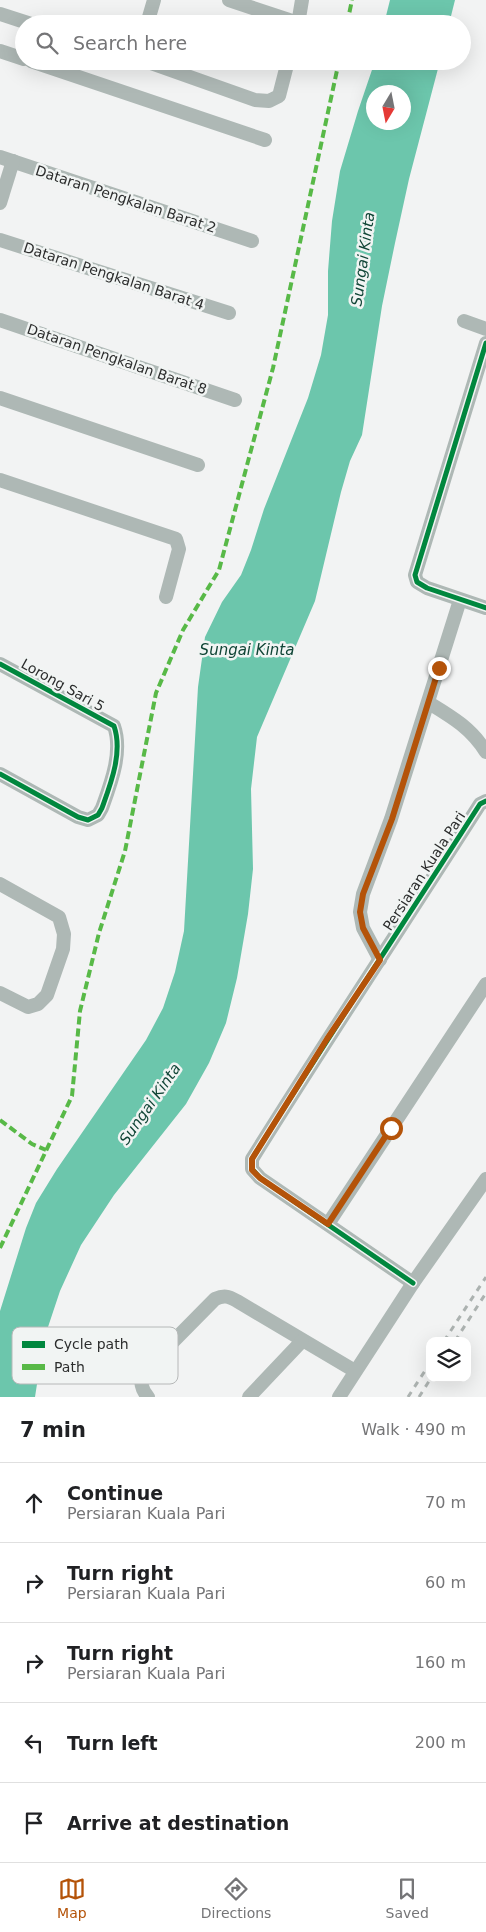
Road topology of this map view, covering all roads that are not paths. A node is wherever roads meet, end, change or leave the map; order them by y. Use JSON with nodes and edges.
{"nodes":[{"id":1,"x":154,"y":0,"type":"edge"},
{"id":2,"x":229,"y":0,"type":"edge"},
{"id":3,"x":302,"y":0,"type":"edge"},
{"id":4,"x":0,"y":14,"type":"edge"},
{"id":5,"x":150,"y":15,"type":"edge"},
{"id":6,"x":274,"y":15,"type":"edge"},
{"id":7,"x":299,"y":15,"type":"edge"},
{"id":8,"x":15,"y":19,"type":"edge"},
{"id":9,"x":0,"y":51,"type":"edge"},
{"id":10,"x":15,"y":56,"type":"edge"},
{"id":11,"x":58,"y":70,"type":"edge"},
{"id":12,"x":170,"y":70,"type":"edge"},
{"id":13,"x":286,"y":70,"type":"edge"},
{"id":14,"x":265,"y":140,"type":"dead end"},
{"id":15,"x":6,"y":159,"type":"edge"},
{"id":16,"x":0,"y":203,"type":"edge"},
{"id":17,"x":0,"y":240,"type":"edge"},
{"id":18,"x":252,"y":241,"type":"dead end"},
{"id":19,"x":229,"y":313,"type":"dead end"},
{"id":20,"x":0,"y":320,"type":"edge"},
{"id":21,"x":464,"y":321,"type":"dead end"},
{"id":22,"x":486,"y":329,"type":"edge"},
{"id":23,"x":486,"y":343,"type":"edge"},
{"id":24,"x":0,"y":398,"type":"edge"},
{"id":25,"x":235,"y":400,"type":"dead end"},
{"id":26,"x":198,"y":464,"type":"dead end"},
{"id":27,"x":0,"y":480,"type":"edge"},
{"id":28,"x":166,"y":597,"type":"dead end"},
{"id":29,"x":460,"y":600,"type":"junction"},
{"id":30,"x":486,"y":608,"type":"edge"},
{"id":31,"x":0,"y":664,"type":"edge"},
{"id":32,"x":429,"y":703,"type":"junction"},
{"id":33,"x":486,"y":752,"type":"edge"},
{"id":34,"x":0,"y":774,"type":"edge"},
{"id":35,"x":486,"y":801,"type":"edge"},
{"id":36,"x":0,"y":884,"type":"edge"},
{"id":37,"x":380,"y":960,"type":"junction"},
{"id":38,"x":486,"y":984,"type":"edge"},
{"id":39,"x":0,"y":993,"type":"edge"},
{"id":40,"x":486,"y":1179,"type":"edge"},
{"id":41,"x":328,"y":1224,"type":"junction"},
{"id":42,"x":413,"y":1283,"type":"junction"},
{"id":43,"x":178,"y":1337,"type":"edge"},
{"id":44,"x":302,"y":1341,"type":"junction"},
{"id":45,"x":354,"y":1371,"type":"junction"},
{"id":46,"x":141,"y":1384,"type":"edge"},
{"id":47,"x":148,"y":1397,"type":"edge"},
{"id":48,"x":249,"y":1397,"type":"edge"},
{"id":49,"x":339,"y":1397,"type":"edge"}],
"edges":[{"from":1,"to":5,"type":"street"},
{"from":2,"to":6,"type":"street"},
{"from":3,"to":7,"type":"street"},
{"from":4,"to":8,"type":"street"},
{"from":9,"to":10,"type":"street"},
{"from":11,"to":14,"type":"street"},
{"from":12,"to":13,"type":"street"},
{"from":15,"to":16,"type":"street"},
{"from":15,"to":18,"type":"street","name":"Dataran Pengkalan Barat 2"},
{"from":17,"to":19,"type":"street","name":"Dataran Pengkalan Barat 4"},
{"from":20,"to":25,"type":"street","name":"Dataran Pengkalan Barat 8"},
{"from":21,"to":22,"type":"street"},
{"from":23,"to":29,"type":"street"},
{"from":24,"to":26,"type":"street"},
{"from":27,"to":28,"type":"street"},
{"from":29,"to":30,"type":"street"},
{"from":29,"to":32,"type":"street"},
{"from":31,"to":34,"type":"street","name":"Lorong Sari 5"},
{"from":32,"to":33,"type":"street"},
{"from":32,"to":37,"type":"street"},
{"from":35,"to":37,"type":"street","name":"Persiaran Kuala Pari"},
{"from":36,"to":39,"type":"street"},
{"from":37,"to":41,"type":"street","name":"Persiaran Kuala Pari"},
{"from":38,"to":41,"type":"street"},
{"from":40,"to":42,"type":"street"},
{"from":41,"to":42,"type":"street","name":"Persiaran Kuala Pari"},
{"from":42,"to":45,"type":"street"},
{"from":43,"to":44,"type":"street"},
{"from":44,"to":45,"type":"street"},
{"from":44,"to":48,"type":"street"},
{"from":45,"to":49,"type":"street"},
{"from":46,"to":47,"type":"street"}]}
